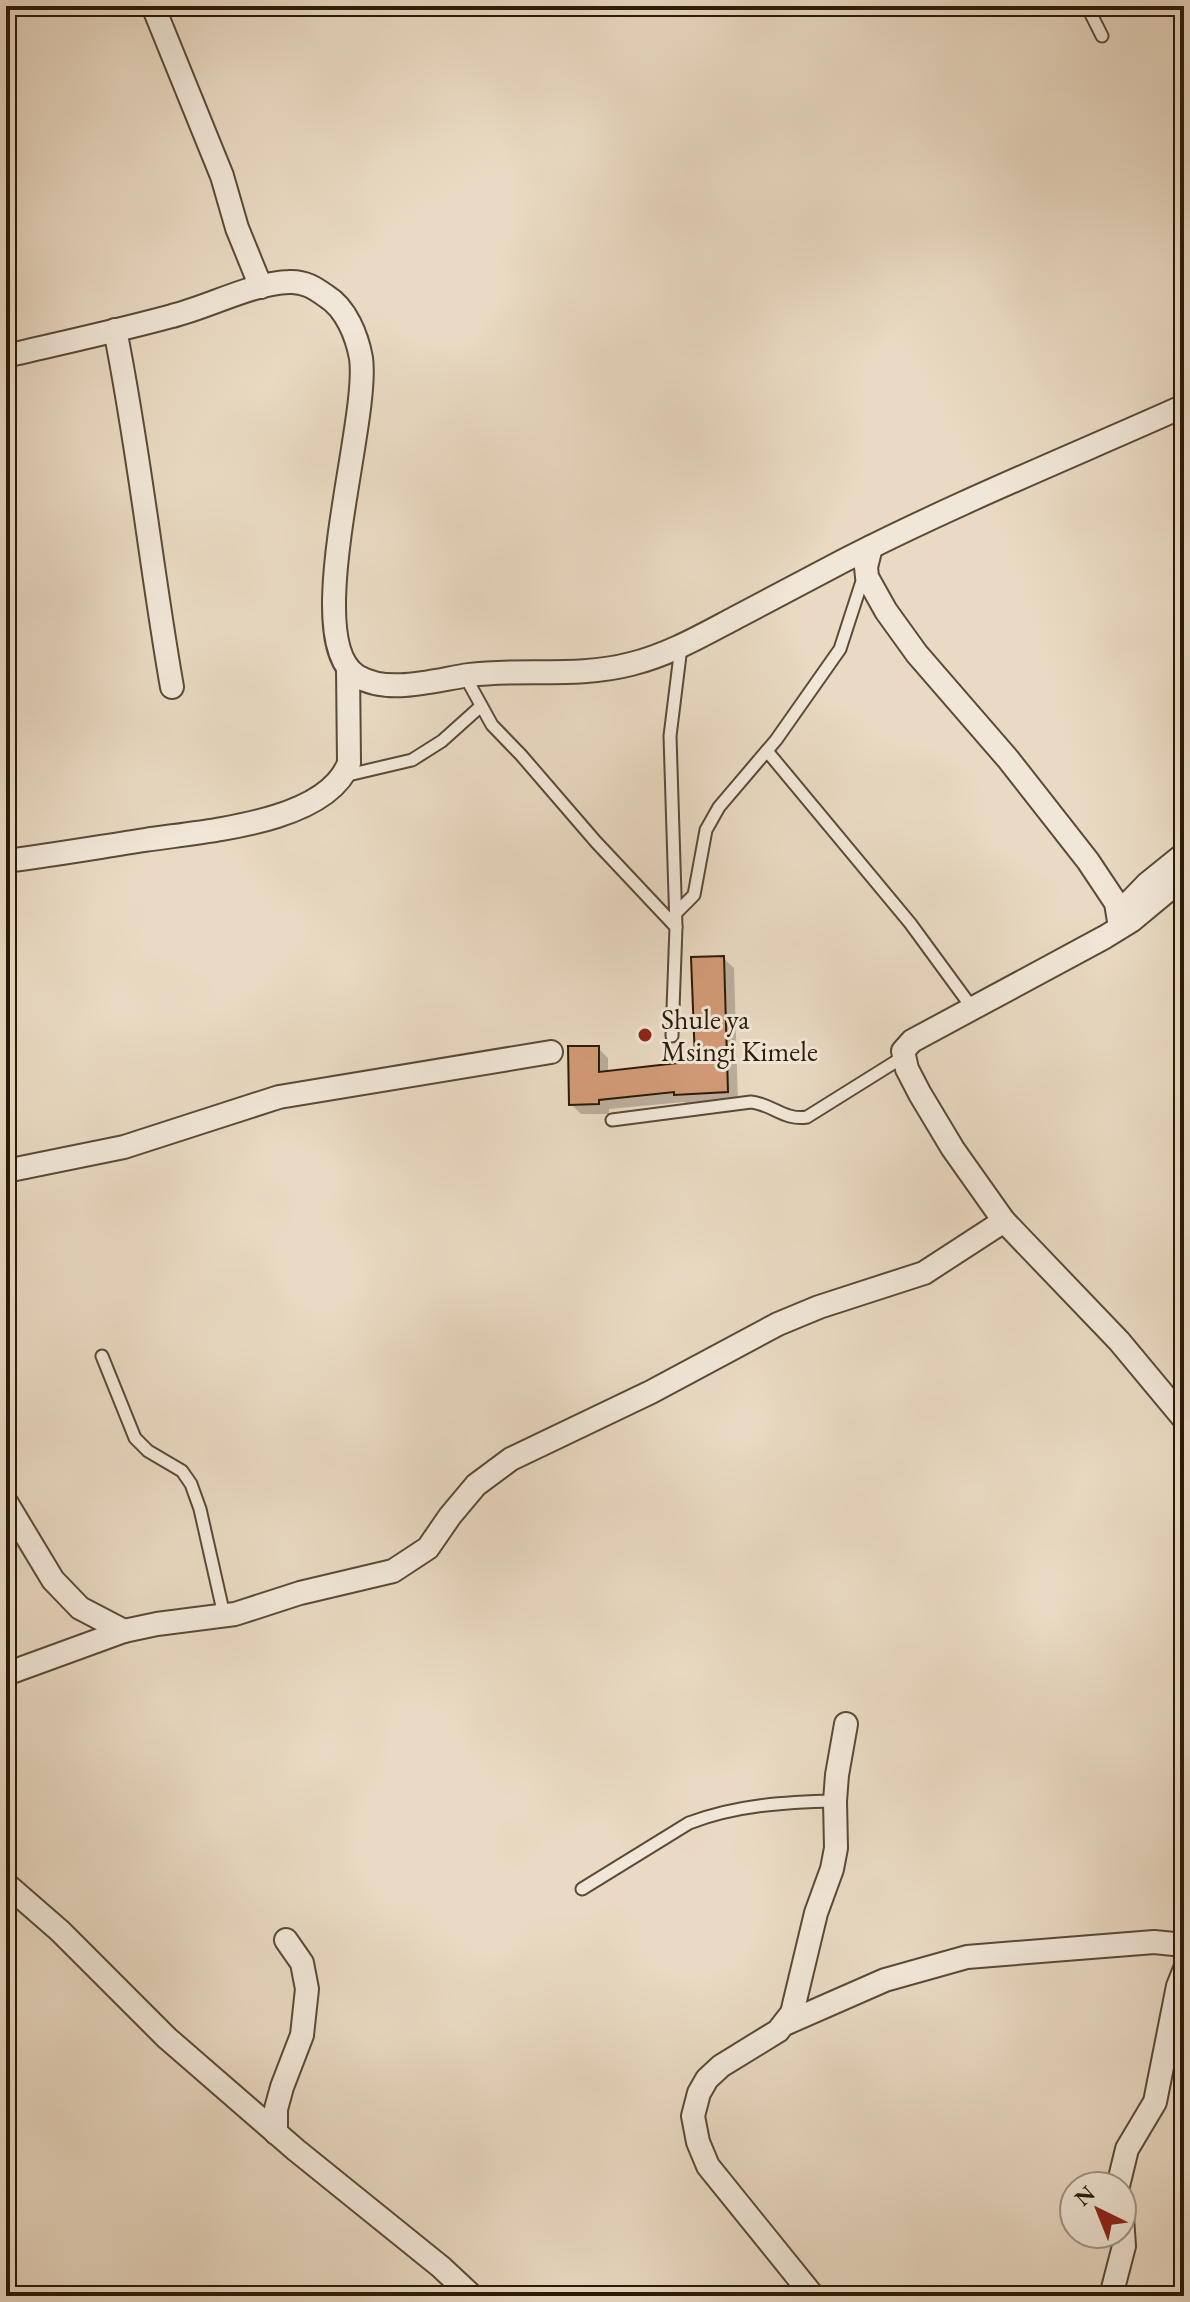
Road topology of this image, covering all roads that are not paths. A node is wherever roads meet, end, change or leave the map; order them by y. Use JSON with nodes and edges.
{"nodes":[{"id":1,"x":153,"y":6,"type":"edge"},
{"id":2,"x":1087,"y":6,"type":"edge"},
{"id":3,"x":1102,"y":36,"type":"dead end"},
{"id":4,"x":261,"y":287,"type":"junction"},
{"id":5,"x":115,"y":330,"type":"junction"},
{"id":6,"x":6,"y":356,"type":"edge"},
{"id":7,"x":1184,"y":406,"type":"edge"},
{"id":8,"x":869,"y":557,"type":"junction"},
{"id":9,"x":681,"y":647,"type":"junction"},
{"id":10,"x":348,"y":668,"type":"junction"},
{"id":11,"x":465,"y":676,"type":"junction"},
{"id":12,"x":172,"y":687,"type":"dead end"},
{"id":13,"x":481,"y":706,"type":"junction"},
{"id":14,"x":767,"y":751,"type":"junction"},
{"id":15,"x":344,"y":776,"type":"junction"},
{"id":16,"x":1184,"y":854,"type":"edge"},
{"id":17,"x":6,"y":861,"type":"edge"},
{"id":18,"x":1184,"y":877,"type":"edge"},
{"id":19,"x":676,"y":913,"type":"junction"},
{"id":20,"x":1120,"y":920,"type":"junction"},
{"id":21,"x":676,"y":927,"type":"junction"},
{"id":22,"x":973,"y":1009,"type":"junction"},
{"id":23,"x":672,"y":1036,"type":"dead end"},
{"id":24,"x":551,"y":1052,"type":"dead end"},
{"id":25,"x":903,"y":1057,"type":"junction"},
{"id":26,"x":612,"y":1120,"type":"dead end"},
{"id":27,"x":6,"y":1171,"type":"edge"},
{"id":28,"x":1004,"y":1221,"type":"junction"},
{"id":29,"x":102,"y":1356,"type":"dead end"},
{"id":30,"x":1184,"y":1419,"type":"edge"},
{"id":31,"x":6,"y":1502,"type":"edge"},
{"id":32,"x":224,"y":1615,"type":"junction"},
{"id":33,"x":124,"y":1631,"type":"junction"},
{"id":34,"x":6,"y":1674,"type":"edge"},
{"id":35,"x":846,"y":1724,"type":"dead end"},
{"id":36,"x":835,"y":1801,"type":"junction"},
{"id":37,"x":6,"y":1884,"type":"edge"},
{"id":38,"x":582,"y":1889,"type":"dead end"},
{"id":39,"x":286,"y":1940,"type":"dead end"},
{"id":40,"x":1184,"y":1945,"type":"edge"},
{"id":41,"x":1184,"y":1971,"type":"edge"},
{"id":42,"x":787,"y":2023,"type":"junction"},
{"id":43,"x":276,"y":2133,"type":"junction"},
{"id":44,"x":1122,"y":2170,"type":"edge"},
{"id":45,"x":1123,"y":2250,"type":"edge"},
{"id":46,"x":472,"y":2296,"type":"edge"},
{"id":47,"x":813,"y":2296,"type":"edge"},
{"id":48,"x":1111,"y":2296,"type":"edge"}],
"edges":[{"from":1,"to":4,"type":"street"},
{"from":2,"to":3,"type":"lane"},
{"from":4,"to":5,"type":"street"},
{"from":4,"to":10,"type":"street"},
{"from":5,"to":6,"type":"street"},
{"from":5,"to":12,"type":"street"},
{"from":7,"to":8,"type":"street"},
{"from":8,"to":9,"type":"street"},
{"from":8,"to":14,"type":"lane"},
{"from":8,"to":20,"type":"street"},
{"from":9,"to":11,"type":"street"},
{"from":9,"to":19,"type":"lane"},
{"from":10,"to":11,"type":"street"},
{"from":10,"to":15,"type":"street"},
{"from":11,"to":13,"type":"lane"},
{"from":13,"to":15,"type":"lane"},
{"from":13,"to":21,"type":"lane"},
{"from":14,"to":19,"type":"lane"},
{"from":14,"to":22,"type":"lane"},
{"from":15,"to":17,"type":"street"},
{"from":16,"to":20,"type":"street"},
{"from":18,"to":20,"type":"street"},
{"from":19,"to":21,"type":"lane"},
{"from":20,"to":22,"type":"street"},
{"from":21,"to":23,"type":"lane"},
{"from":22,"to":25,"type":"street"},
{"from":24,"to":27,"type":"street"},
{"from":25,"to":26,"type":"lane"},
{"from":25,"to":28,"type":"street"},
{"from":28,"to":30,"type":"street"},
{"from":28,"to":32,"type":"street"},
{"from":29,"to":32,"type":"lane"},
{"from":31,"to":33,"type":"street"},
{"from":32,"to":33,"type":"street"},
{"from":33,"to":34,"type":"street"},
{"from":35,"to":36,"type":"street"},
{"from":36,"to":38,"type":"lane"},
{"from":36,"to":42,"type":"street"},
{"from":37,"to":43,"type":"street"},
{"from":39,"to":43,"type":"street"},
{"from":40,"to":42,"type":"street"},
{"from":41,"to":44,"type":"street"},
{"from":42,"to":47,"type":"street"},
{"from":43,"to":46,"type":"street"},
{"from":45,"to":48,"type":"street"}]}
